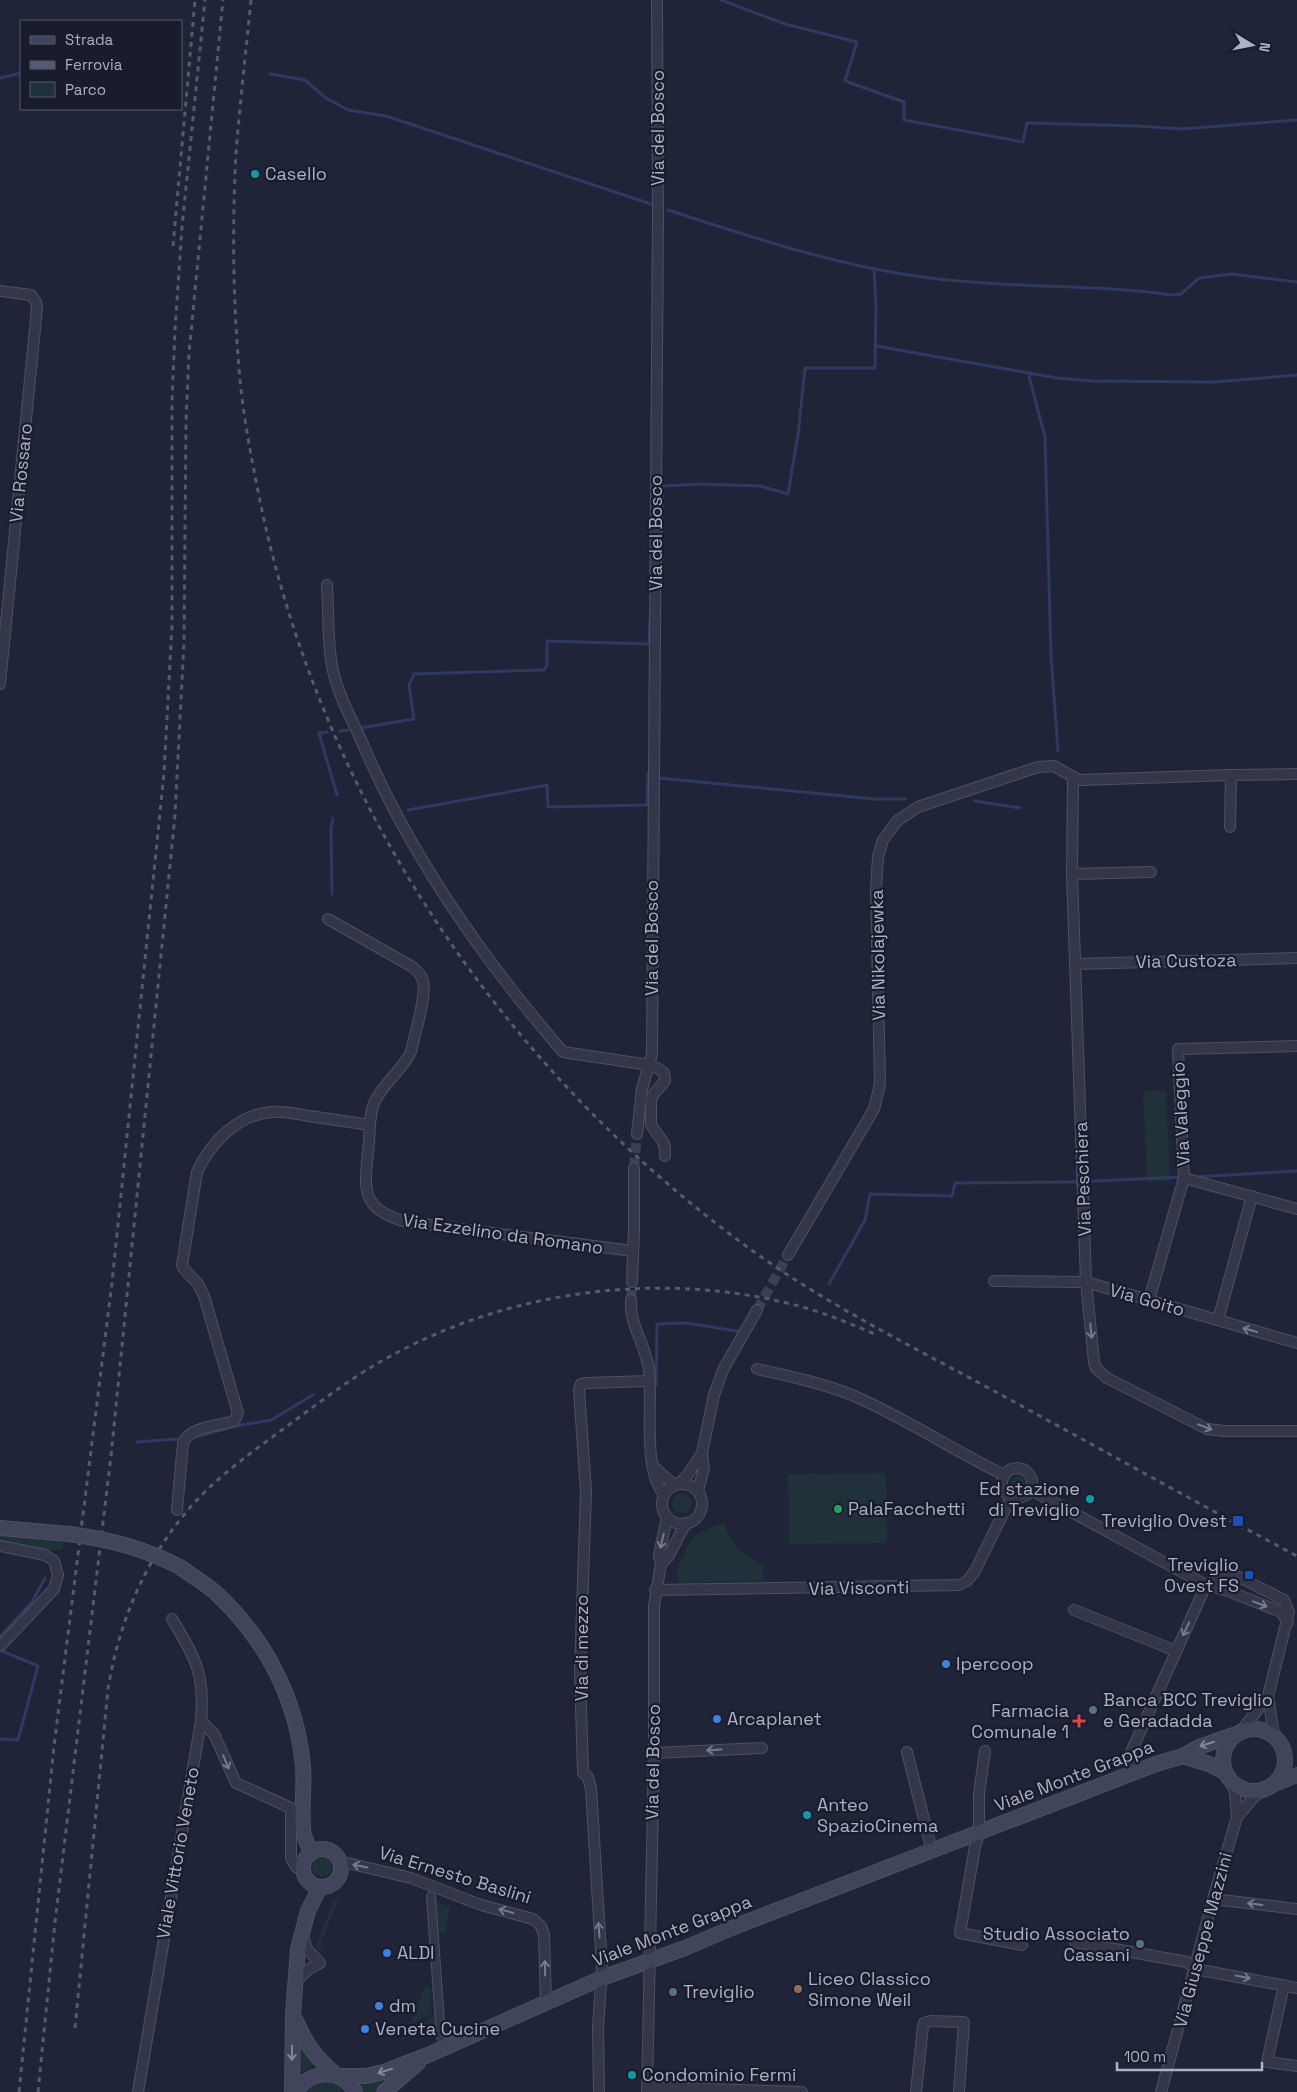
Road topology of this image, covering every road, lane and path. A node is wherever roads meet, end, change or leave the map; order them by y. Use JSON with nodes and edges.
{"nodes":[{"id":1,"x":657,"y":0,"type":"edge"},
{"id":2,"x":0,"y":291,"type":"edge"},
{"id":3,"x":327,"y":585,"type":"dead end"},
{"id":4,"x":2,"y":653,"type":"edge"},
{"id":5,"x":0,"y":684,"type":"edge"},
{"id":6,"x":1297,"y":774,"type":"edge"},
{"id":7,"x":1231,"y":775,"type":"junction"},
{"id":8,"x":1071,"y":776,"type":"junction"},
{"id":9,"x":1230,"y":827,"type":"dead end"},
{"id":10,"x":1151,"y":872,"type":"dead end"},
{"id":11,"x":1072,"y":874,"type":"junction"},
{"id":12,"x":328,"y":918,"type":"dead end"},
{"id":13,"x":1297,"y":958,"type":"edge"},
{"id":14,"x":1075,"y":964,"type":"junction"},
{"id":15,"x":1297,"y":1046,"type":"edge"},
{"id":16,"x":649,"y":1066,"type":"junction"},
{"id":17,"x":370,"y":1125,"type":"junction"},
{"id":18,"x":637,"y":1134,"type":"tunnel mouth"},
{"id":19,"x":665,"y":1156,"type":"dead end"},
{"id":20,"x":634,"y":1168,"type":"tunnel mouth"},
{"id":21,"x":1184,"y":1178,"type":"junction"},
{"id":22,"x":1252,"y":1196,"type":"junction"},
{"id":23,"x":1297,"y":1209,"type":"edge"},
{"id":24,"x":633,"y":1251,"type":"junction"},
{"id":25,"x":788,"y":1255,"type":"tunnel mouth"},
{"id":26,"x":994,"y":1281,"type":"dead end"},
{"id":27,"x":632,"y":1282,"type":"tunnel mouth"},
{"id":28,"x":1086,"y":1282,"type":"junction"},
{"id":29,"x":631,"y":1300,"type":"tunnel mouth"},
{"id":30,"x":1149,"y":1300,"type":"junction"},
{"id":31,"x":757,"y":1310,"type":"tunnel mouth"},
{"id":32,"x":1218,"y":1320,"type":"junction"},
{"id":33,"x":1297,"y":1343,"type":"edge"},
{"id":34,"x":757,"y":1369,"type":"dead end"},
{"id":35,"x":649,"y":1381,"type":"junction"},
{"id":36,"x":1297,"y":1431,"type":"edge"},
{"id":37,"x":702,"y":1453,"type":"junction"},
{"id":38,"x":654,"y":1467,"type":"junction"},
{"id":39,"x":1004,"y":1475,"type":"junction"},
{"id":40,"x":677,"y":1484,"type":"junction"},
{"id":41,"x":1031,"y":1490,"type":"junction"},
{"id":42,"x":698,"y":1491,"type":"junction"},
{"id":43,"x":664,"y":1494,"type":"junction"},
{"id":44,"x":1011,"y":1496,"type":"junction"},
{"id":45,"x":177,"y":1510,"type":"dead end"},
{"id":46,"x":666,"y":1517,"type":"junction"},
{"id":47,"x":686,"y":1524,"type":"junction"},
{"id":48,"x":0,"y":1528,"type":"edge"},
{"id":49,"x":0,"y":1546,"type":"edge"},
{"id":50,"x":661,"y":1564,"type":"junction"},
{"id":51,"x":1233,"y":1576,"type":"junction"},
{"id":52,"x":1206,"y":1585,"type":"junction"},
{"id":53,"x":655,"y":1590,"type":"junction"},
{"id":54,"x":1228,"y":1591,"type":"junction"},
{"id":55,"x":1074,"y":1610,"type":"dead end"},
{"id":56,"x":172,"y":1619,"type":"dead end"},
{"id":57,"x":1288,"y":1622,"type":"junction"},
{"id":58,"x":0,"y":1646,"type":"edge"},
{"id":59,"x":1176,"y":1651,"type":"junction"},
{"id":60,"x":1268,"y":1696,"type":"junction"},
{"id":61,"x":201,"y":1721,"type":"junction"},
{"id":62,"x":1238,"y":1733,"type":"junction"},
{"id":63,"x":1275,"y":1736,"type":"junction"},
{"id":64,"x":762,"y":1748,"type":"dead end"},
{"id":65,"x":985,"y":1751,"type":"dead end"},
{"id":66,"x":1297,"y":1751,"type":"edge"},
{"id":67,"x":907,"y":1752,"type":"dead end"},
{"id":68,"x":654,"y":1753,"type":"junction"},
{"id":69,"x":1183,"y":1756,"type":"junction"},
{"id":70,"x":1134,"y":1773,"type":"junction"},
{"id":71,"x":1297,"y":1775,"type":"edge"},
{"id":72,"x":1227,"y":1776,"type":"junction"},
{"id":73,"x":1269,"y":1786,"type":"junction"},
{"id":74,"x":1237,"y":1817,"type":"junction"},
{"id":75,"x":979,"y":1833,"type":"junction"},
{"id":76,"x":317,"y":1851,"type":"junction"},
{"id":77,"x":932,"y":1851,"type":"junction"},
{"id":78,"x":339,"y":1861,"type":"junction"},
{"id":79,"x":305,"y":1874,"type":"junction"},
{"id":80,"x":320,"y":1887,"type":"junction"},
{"id":81,"x":431,"y":1896,"type":"dead end"},
{"id":82,"x":1213,"y":1899,"type":"junction"},
{"id":83,"x":1297,"y":1909,"type":"edge"},
{"id":84,"x":308,"y":1911,"type":"junction"},
{"id":85,"x":302,"y":1932,"type":"junction"},
{"id":86,"x":1074,"y":1942,"type":"dead end"},
{"id":87,"x":1022,"y":1945,"type":"dead end"},
{"id":88,"x":649,"y":1960,"type":"junction"},
{"id":89,"x":1195,"y":1968,"type":"junction"},
{"id":90,"x":602,"y":1978,"type":"junction"},
{"id":91,"x":296,"y":1982,"type":"junction"},
{"id":92,"x":1284,"y":1985,"type":"junction"},
{"id":93,"x":1297,"y":1988,"type":"edge"},
{"id":94,"x":546,"y":2002,"type":"junction"},
{"id":95,"x":293,"y":2014,"type":"junction"},
{"id":96,"x":440,"y":2037,"type":"dead end"},
{"id":97,"x":428,"y":2054,"type":"junction"},
{"id":98,"x":1297,"y":2066,"type":"edge"},
{"id":99,"x":338,"y":2076,"type":"junction"},
{"id":100,"x":648,"y":2089,"type":"edge"},
{"id":101,"x":138,"y":2092,"type":"edge"},
{"id":102,"x":293,"y":2092,"type":"edge"},
{"id":103,"x":355,"y":2092,"type":"edge"},
{"id":104,"x":384,"y":2092,"type":"edge"},
{"id":105,"x":598,"y":2092,"type":"edge"},
{"id":106,"x":802,"y":2092,"type":"edge"},
{"id":107,"x":916,"y":2092,"type":"edge"},
{"id":108,"x":958,"y":2092,"type":"edge"},
{"id":109,"x":1161,"y":2092,"type":"edge"}],
"edges":[{"from":1,"to":16,"type":"street","name":"Via del Bosco"},
{"from":2,"to":4,"type":"street","name":"Via Rossaro"},
{"from":3,"to":16,"type":"street"},
{"from":4,"to":5,"type":"street","name":"Via Rossaro"},
{"from":6,"to":7,"type":"street","name":"Via Nikolajewka"},
{"from":7,"to":8,"type":"street","name":"Via Nikolajewka"},
{"from":7,"to":9,"type":"street"},
{"from":8,"to":11,"type":"street","name":"Via Peschiera"},
{"from":8,"to":25,"type":"street","name":"Via Nikolajewka"},
{"from":10,"to":11,"type":"street"},
{"from":11,"to":14,"type":"street","name":"Via Peschiera"},
{"from":12,"to":17,"type":"street","name":"Via Ezzelino da Romano"},
{"from":13,"to":14,"type":"street","name":"Via Custoza"},
{"from":14,"to":28,"type":"street","name":"Via Peschiera"},
{"from":15,"to":21,"type":"street","name":"Via Valeggio"},
{"from":16,"to":18,"type":"street","name":"Via del Bosco"},
{"from":16,"to":19,"type":"street"},
{"from":17,"to":24,"type":"street","name":"Via Ezzelino da Romano"},
{"from":17,"to":45,"type":"street"},
{"from":20,"to":24,"type":"street"},
{"from":21,"to":22,"type":"street"},
{"from":21,"to":30,"type":"street"},
{"from":22,"to":23,"type":"street"},
{"from":22,"to":32,"type":"street"},
{"from":24,"to":27,"type":"street"},
{"from":26,"to":28,"type":"street","name":"Via Goito"},
{"from":28,"to":30,"type":"street","name":"Via Goito"},
{"from":28,"to":36,"type":"street","name":"Via Peschiera","one_way":true},
{"from":29,"to":35,"type":"street"},
{"from":30,"to":32,"type":"street","name":"Via Goito"},
{"from":31,"to":37,"type":"street"},
{"from":33,"to":32,"type":"street","name":"Via Goito","one_way":true},
{"from":34,"to":39,"type":"street"},
{"from":35,"to":38,"type":"street"},
{"from":90,"to":35,"type":"street","name":"Via di mezzo","one_way":true},
{"from":37,"to":40,"type":"street"},
{"from":37,"to":42,"type":"street"},
{"from":38,"to":40,"type":"street"},
{"from":38,"to":43,"type":"street"},
{"from":39,"to":41,"type":"street"},
{"from":39,"to":44,"type":"street"},
{"from":40,"to":42,"type":"street"},
{"from":40,"to":43,"type":"street"},
{"from":41,"to":44,"type":"street"},
{"from":41,"to":52,"type":"street"},
{"from":42,"to":47,"type":"street"},
{"from":43,"to":46,"type":"street"},
{"from":44,"to":53,"type":"street","name":"Via Visconti"},
{"from":46,"to":47,"type":"street"},
{"from":46,"to":50,"type":"street","name":"Via del Bosco","one_way":true},
{"from":47,"to":50,"type":"street","name":"Via del Bosco"},
{"from":48,"to":76,"type":"main road","bridge":true},
{"from":49,"to":58,"type":"street"},
{"from":50,"to":53,"type":"street","name":"Via del Bosco"},
{"from":51,"to":52,"type":"street"},
{"from":51,"to":54,"type":"street"},
{"from":51,"to":57,"type":"street"},
{"from":52,"to":54,"type":"street"},
{"from":52,"to":59,"type":"street","one_way":true},
{"from":53,"to":68,"type":"street","name":"Via del Bosco"},
{"from":54,"to":57,"type":"street","one_way":true},
{"from":55,"to":59,"type":"street"},
{"from":56,"to":61,"type":"street","name":"Viale Vittorio Veneto"},
{"from":57,"to":60,"type":"street"},
{"from":59,"to":70,"type":"street"},
{"from":60,"to":62,"type":"street"},
{"from":60,"to":63,"type":"street"},
{"from":61,"to":79,"type":"street","one_way":true},
{"from":61,"to":101,"type":"street","name":"Viale Vittorio Veneto"},
{"from":62,"to":63,"type":"main road"},
{"from":62,"to":69,"type":"main road","name":"Viale Monte Grappa","one_way":true},
{"from":62,"to":72,"type":"main road"},
{"from":63,"to":66,"type":"main road"},
{"from":63,"to":73,"type":"main road"},
{"from":64,"to":68,"type":"street","one_way":true},
{"from":65,"to":75,"type":"street"},
{"from":67,"to":77,"type":"street"},
{"from":68,"to":88,"type":"street","name":"Via del Bosco"},
{"from":69,"to":70,"type":"main road","name":"Viale Monte Grappa"},
{"from":69,"to":72,"type":"main road"},
{"from":70,"to":75,"type":"main road","name":"Viale Monte Grappa"},
{"from":71,"to":73,"type":"main road"},
{"from":72,"to":73,"type":"main road"},
{"from":72,"to":74,"type":"street","name":"Via Giuseppe Mazzini"},
{"from":73,"to":74,"type":"street","name":"Via Giuseppe Mazzini"},
{"from":74,"to":82,"type":"street","name":"Via Giuseppe Mazzini"},
{"from":75,"to":77,"type":"main road","name":"Viale Monte Grappa"},
{"from":75,"to":87,"type":"street","name":"Viale Monte Grappa"},
{"from":76,"to":78,"type":"main road","name":"Via Ernesto Baslini"},
{"from":76,"to":79,"type":"main road"},
{"from":77,"to":88,"type":"main road","name":"Viale Monte Grappa"},
{"from":78,"to":80,"type":"main road"},
{"from":94,"to":78,"type":"street","name":"Via Ernesto Baslini","one_way":true},
{"from":79,"to":80,"type":"main road"},
{"from":79,"to":84,"type":"main road"},
{"from":80,"to":84,"type":"main road"},
{"from":81,"to":96,"type":"street"},
{"from":83,"to":82,"type":"street","one_way":true},
{"from":82,"to":89,"type":"street","name":"Via Giuseppe Mazzini"},
{"from":84,"to":85,"type":"main road"},
{"from":85,"to":91,"type":"main road"},
{"from":85,"to":91,"type":"street"},
{"from":86,"to":89,"type":"street"},
{"from":88,"to":90,"type":"main road","name":"Viale Monte Grappa"},
{"from":88,"to":100,"type":"street","name":"Via del Bosco"},
{"from":89,"to":92,"type":"street","one_way":true},
{"from":89,"to":109,"type":"street","name":"Via Giuseppe Mazzini"},
{"from":90,"to":94,"type":"main road","name":"Viale Monte Grappa"},
{"from":90,"to":105,"type":"street","name":"Via di mezzo"},
{"from":91,"to":95,"type":"main road"},
{"from":92,"to":93,"type":"street"},
{"from":92,"to":98,"type":"street"},
{"from":94,"to":97,"type":"main road","name":"Viale Monte Grappa"},
{"from":95,"to":99,"type":"main road"},
{"from":95,"to":102,"type":"main road","one_way":true},
{"from":97,"to":99,"type":"main road","name":"Viale Monte Grappa","one_way":true},
{"from":97,"to":104,"type":"main road","name":"Viale Monte Grappa"},
{"from":99,"to":102,"type":"main road","name":"Viale Monte Grappa"},
{"from":99,"to":103,"type":"main road"},
{"from":100,"to":106,"type":"street"},
{"from":107,"to":108,"type":"street"}]}
